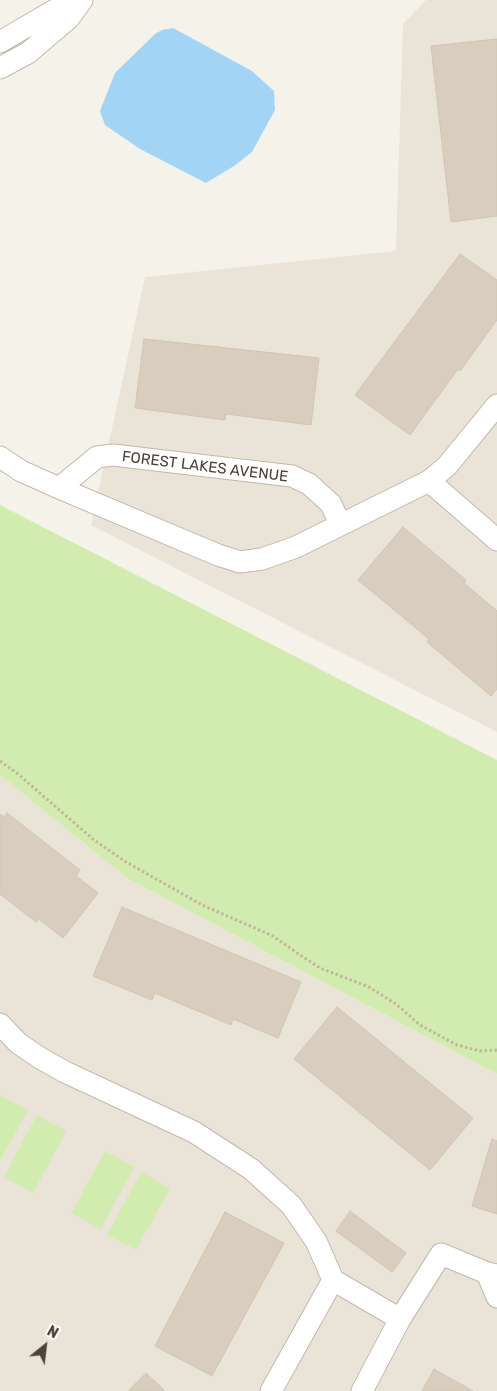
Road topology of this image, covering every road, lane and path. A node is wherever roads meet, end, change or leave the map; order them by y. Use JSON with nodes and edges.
{"nodes":[{"id":1,"x":72,"y":0,"type":"edge"},
{"id":2,"x":82,"y":0,"type":"edge"},
{"id":3,"x":0,"y":42,"type":"edge"},
{"id":4,"x":0,"y":68,"type":"edge"},
{"id":5,"x":497,"y":405,"type":"edge"},
{"id":6,"x":0,"y":457,"type":"edge"},
{"id":7,"x":429,"y":481,"type":"junction"},
{"id":8,"x":59,"y":488,"type":"junction"},
{"id":9,"x":340,"y":524,"type":"junction"},
{"id":10,"x":497,"y":540,"type":"edge"},
{"id":11,"x":0,"y":761,"type":"edge"},
{"id":12,"x":0,"y":1024,"type":"edge"},
{"id":13,"x":497,"y":1050,"type":"edge"},
{"id":14,"x":492,"y":1274,"type":"edge"},
{"id":15,"x":333,"y":1280,"type":"junction"},
{"id":16,"x":497,"y":1297,"type":"edge"},
{"id":17,"x":400,"y":1319,"type":"junction"},
{"id":18,"x":271,"y":1391,"type":"edge"},
{"id":19,"x":362,"y":1391,"type":"edge"}],
"edges":[{"from":1,"to":3,"type":"street"},
{"from":2,"to":4,"type":"street"},
{"from":5,"to":7,"type":"street"},
{"from":6,"to":8,"type":"street"},
{"from":7,"to":9,"type":"street"},
{"from":7,"to":10,"type":"street"},
{"from":8,"to":9,"type":"street"},
{"from":8,"to":9,"type":"street","name":"FOREST LAKES AVENUE"},
{"from":11,"to":13,"type":"path"},
{"from":12,"to":15,"type":"street"},
{"from":14,"to":16,"type":"street"},
{"from":14,"to":17,"type":"street"},
{"from":15,"to":17,"type":"street"},
{"from":15,"to":18,"type":"street"},
{"from":17,"to":19,"type":"street"}]}
